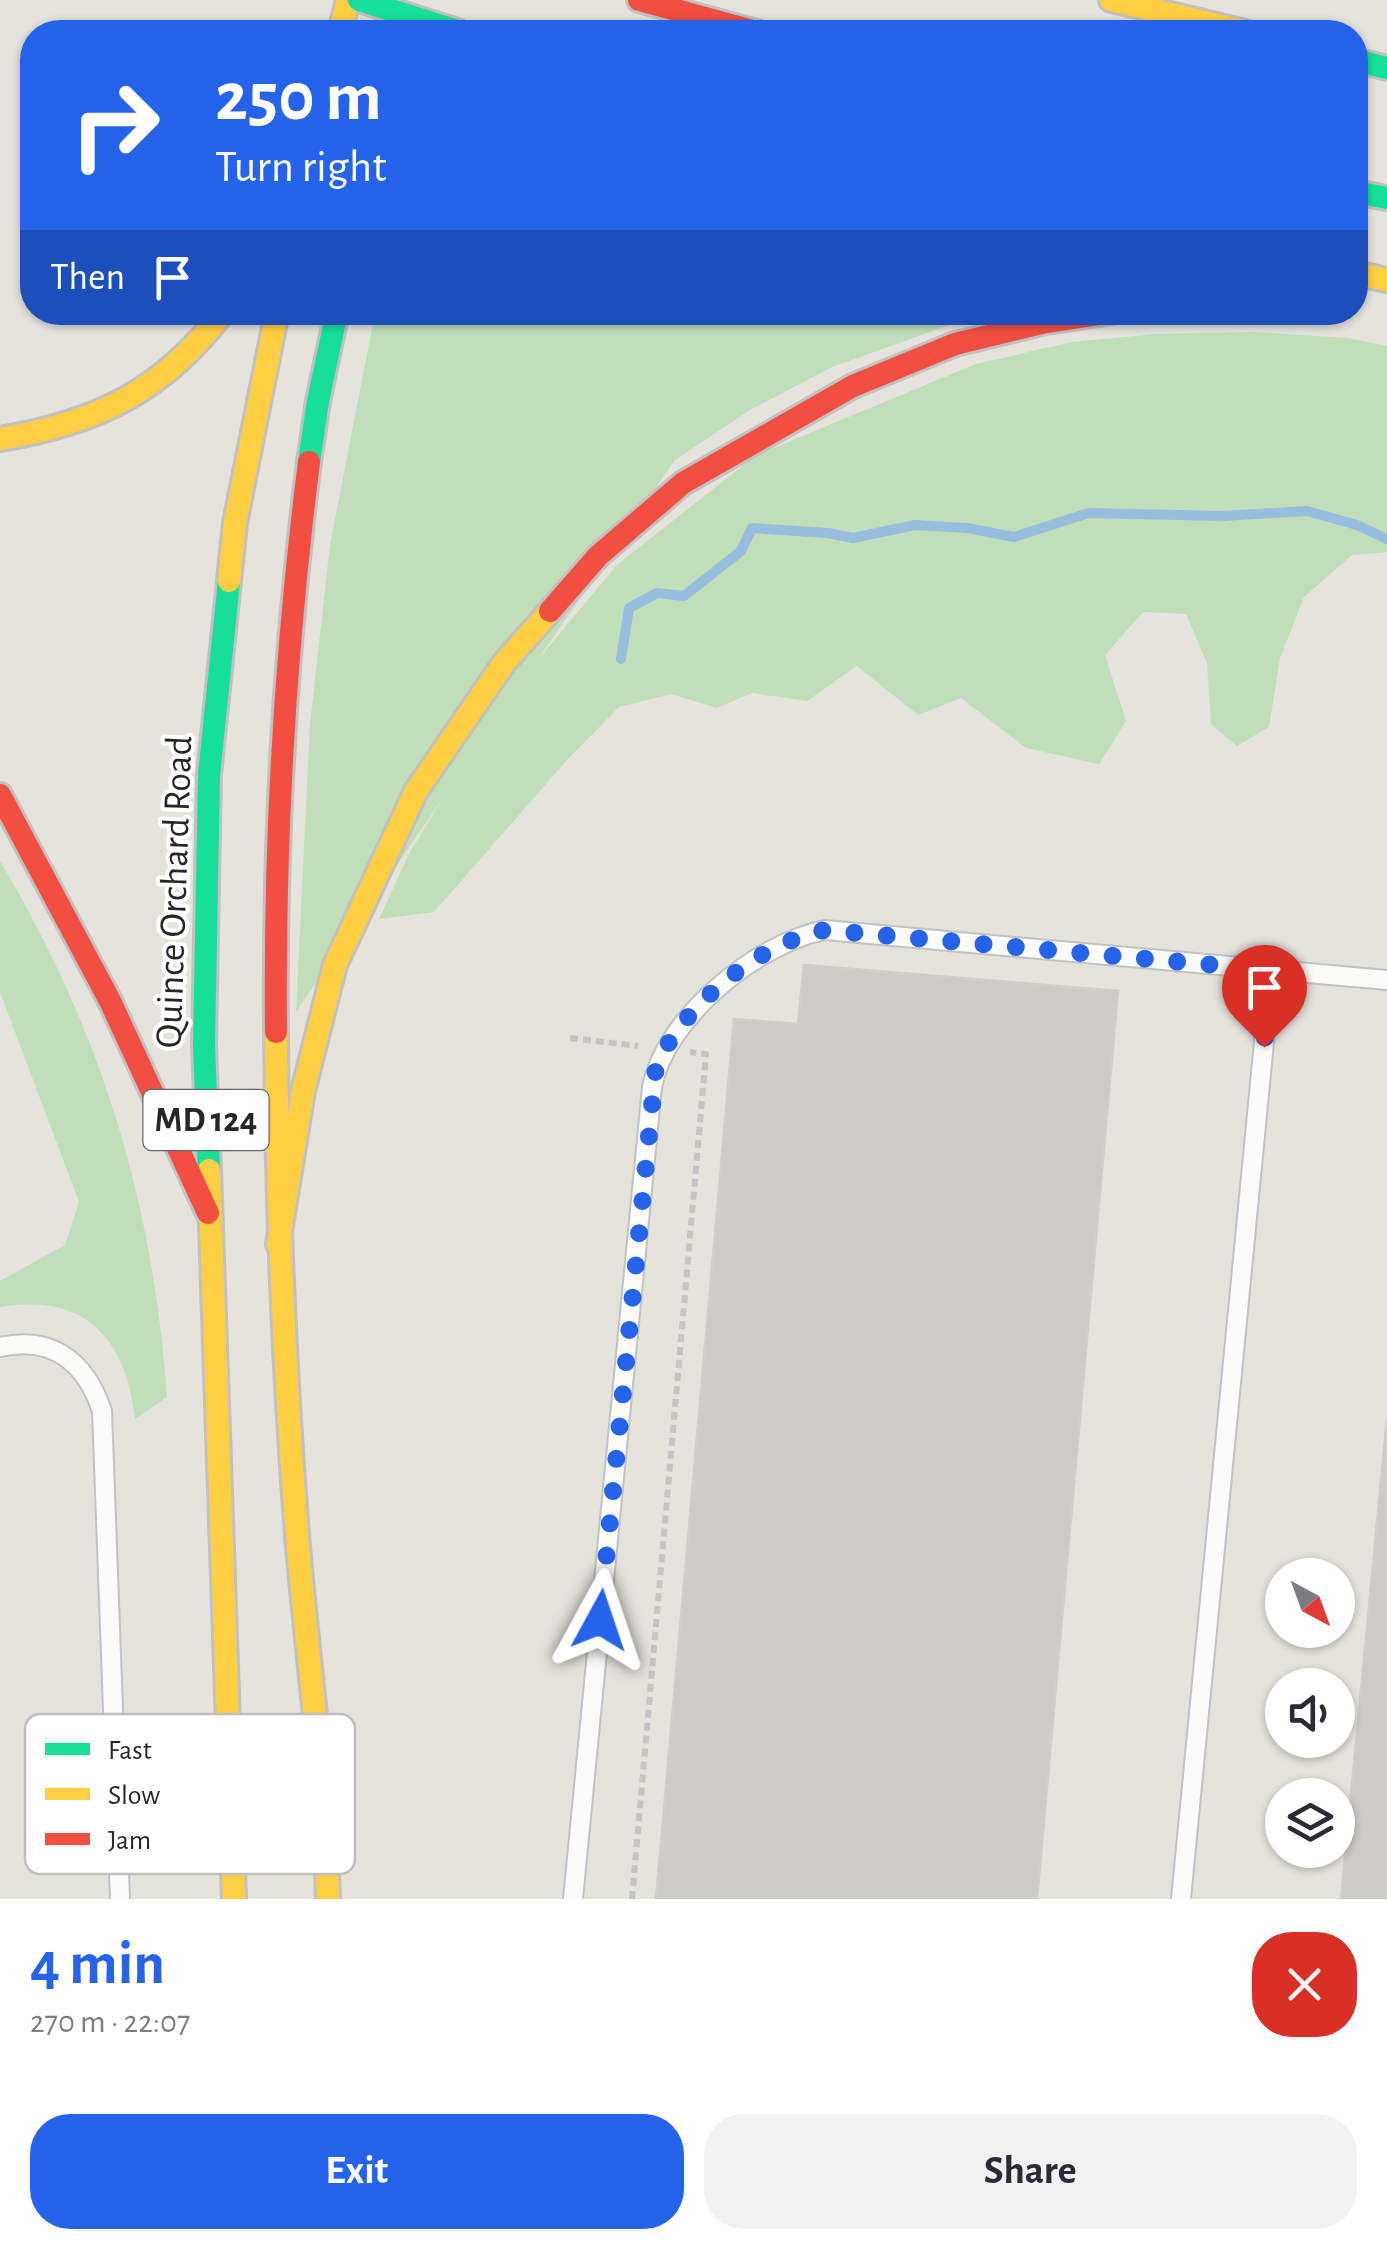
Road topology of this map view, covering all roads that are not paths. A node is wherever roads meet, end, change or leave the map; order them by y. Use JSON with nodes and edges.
{"nodes":[{"id":1,"x":359,"y":0,"type":"edge"},
{"id":2,"x":639,"y":0,"type":"edge"},
{"id":3,"x":1110,"y":0,"type":"edge"},
{"id":4,"x":422,"y":20,"type":"edge"},
{"id":5,"x":712,"y":20,"type":"edge"},
{"id":6,"x":1195,"y":20,"type":"edge"},
{"id":7,"x":212,"y":325,"type":"edge"},
{"id":8,"x":274,"y":325,"type":"edge"},
{"id":9,"x":333,"y":325,"type":"edge"},
{"id":10,"x":1034,"y":325,"type":"edge"},
{"id":11,"x":0,"y":440,"type":"edge"},
{"id":12,"x":0,"y":795,"type":"edge"},
{"id":13,"x":1271,"y":970,"type":"junction"},
{"id":14,"x":1387,"y":980,"type":"edge"},
{"id":15,"x":208,"y":1212,"type":"junction"},
{"id":16,"x":278,"y":1244,"type":"junction"},
{"id":17,"x":0,"y":1347,"type":"edge"},
{"id":18,"x":113,"y":1714,"type":"edge"},
{"id":19,"x":229,"y":1714,"type":"edge"},
{"id":20,"x":312,"y":1714,"type":"edge"},
{"id":21,"x":119,"y":1874,"type":"edge"},
{"id":22,"x":233,"y":1874,"type":"edge"},
{"id":23,"x":326,"y":1874,"type":"edge"},
{"id":24,"x":120,"y":1899,"type":"edge"},
{"id":25,"x":234,"y":1899,"type":"edge"},
{"id":26,"x":328,"y":1899,"type":"edge"},
{"id":27,"x":572,"y":1899,"type":"edge"},
{"id":28,"x":1180,"y":1899,"type":"edge"}],
"edges":[{"from":1,"to":4,"type":"main road","bridge":true},
{"from":2,"to":5,"type":"main road"},
{"from":3,"to":6,"type":"main road"},
{"from":7,"to":11,"type":"main road"},
{"from":8,"to":15,"type":"main road","name":"Quince Orchard Road","number":"MD 124"},
{"from":9,"to":16,"type":"main road","number":"MD 124"},
{"from":10,"to":16,"type":"main road"},
{"from":12,"to":15,"type":"main road"},
{"from":13,"to":14,"type":"lane"},
{"from":13,"to":27,"type":"lane"},
{"from":13,"to":28,"type":"lane"},
{"from":15,"to":19,"type":"main road","name":"Quince Orchard Road","number":"MD 124"},
{"from":16,"to":20,"type":"main road","number":"MD 124"},
{"from":17,"to":18,"type":"lane"},
{"from":21,"to":24,"type":"lane"},
{"from":22,"to":25,"type":"main road","name":"Quince Orchard Road","number":"MD 124"},
{"from":23,"to":26,"type":"main road","number":"MD 124"}]}
